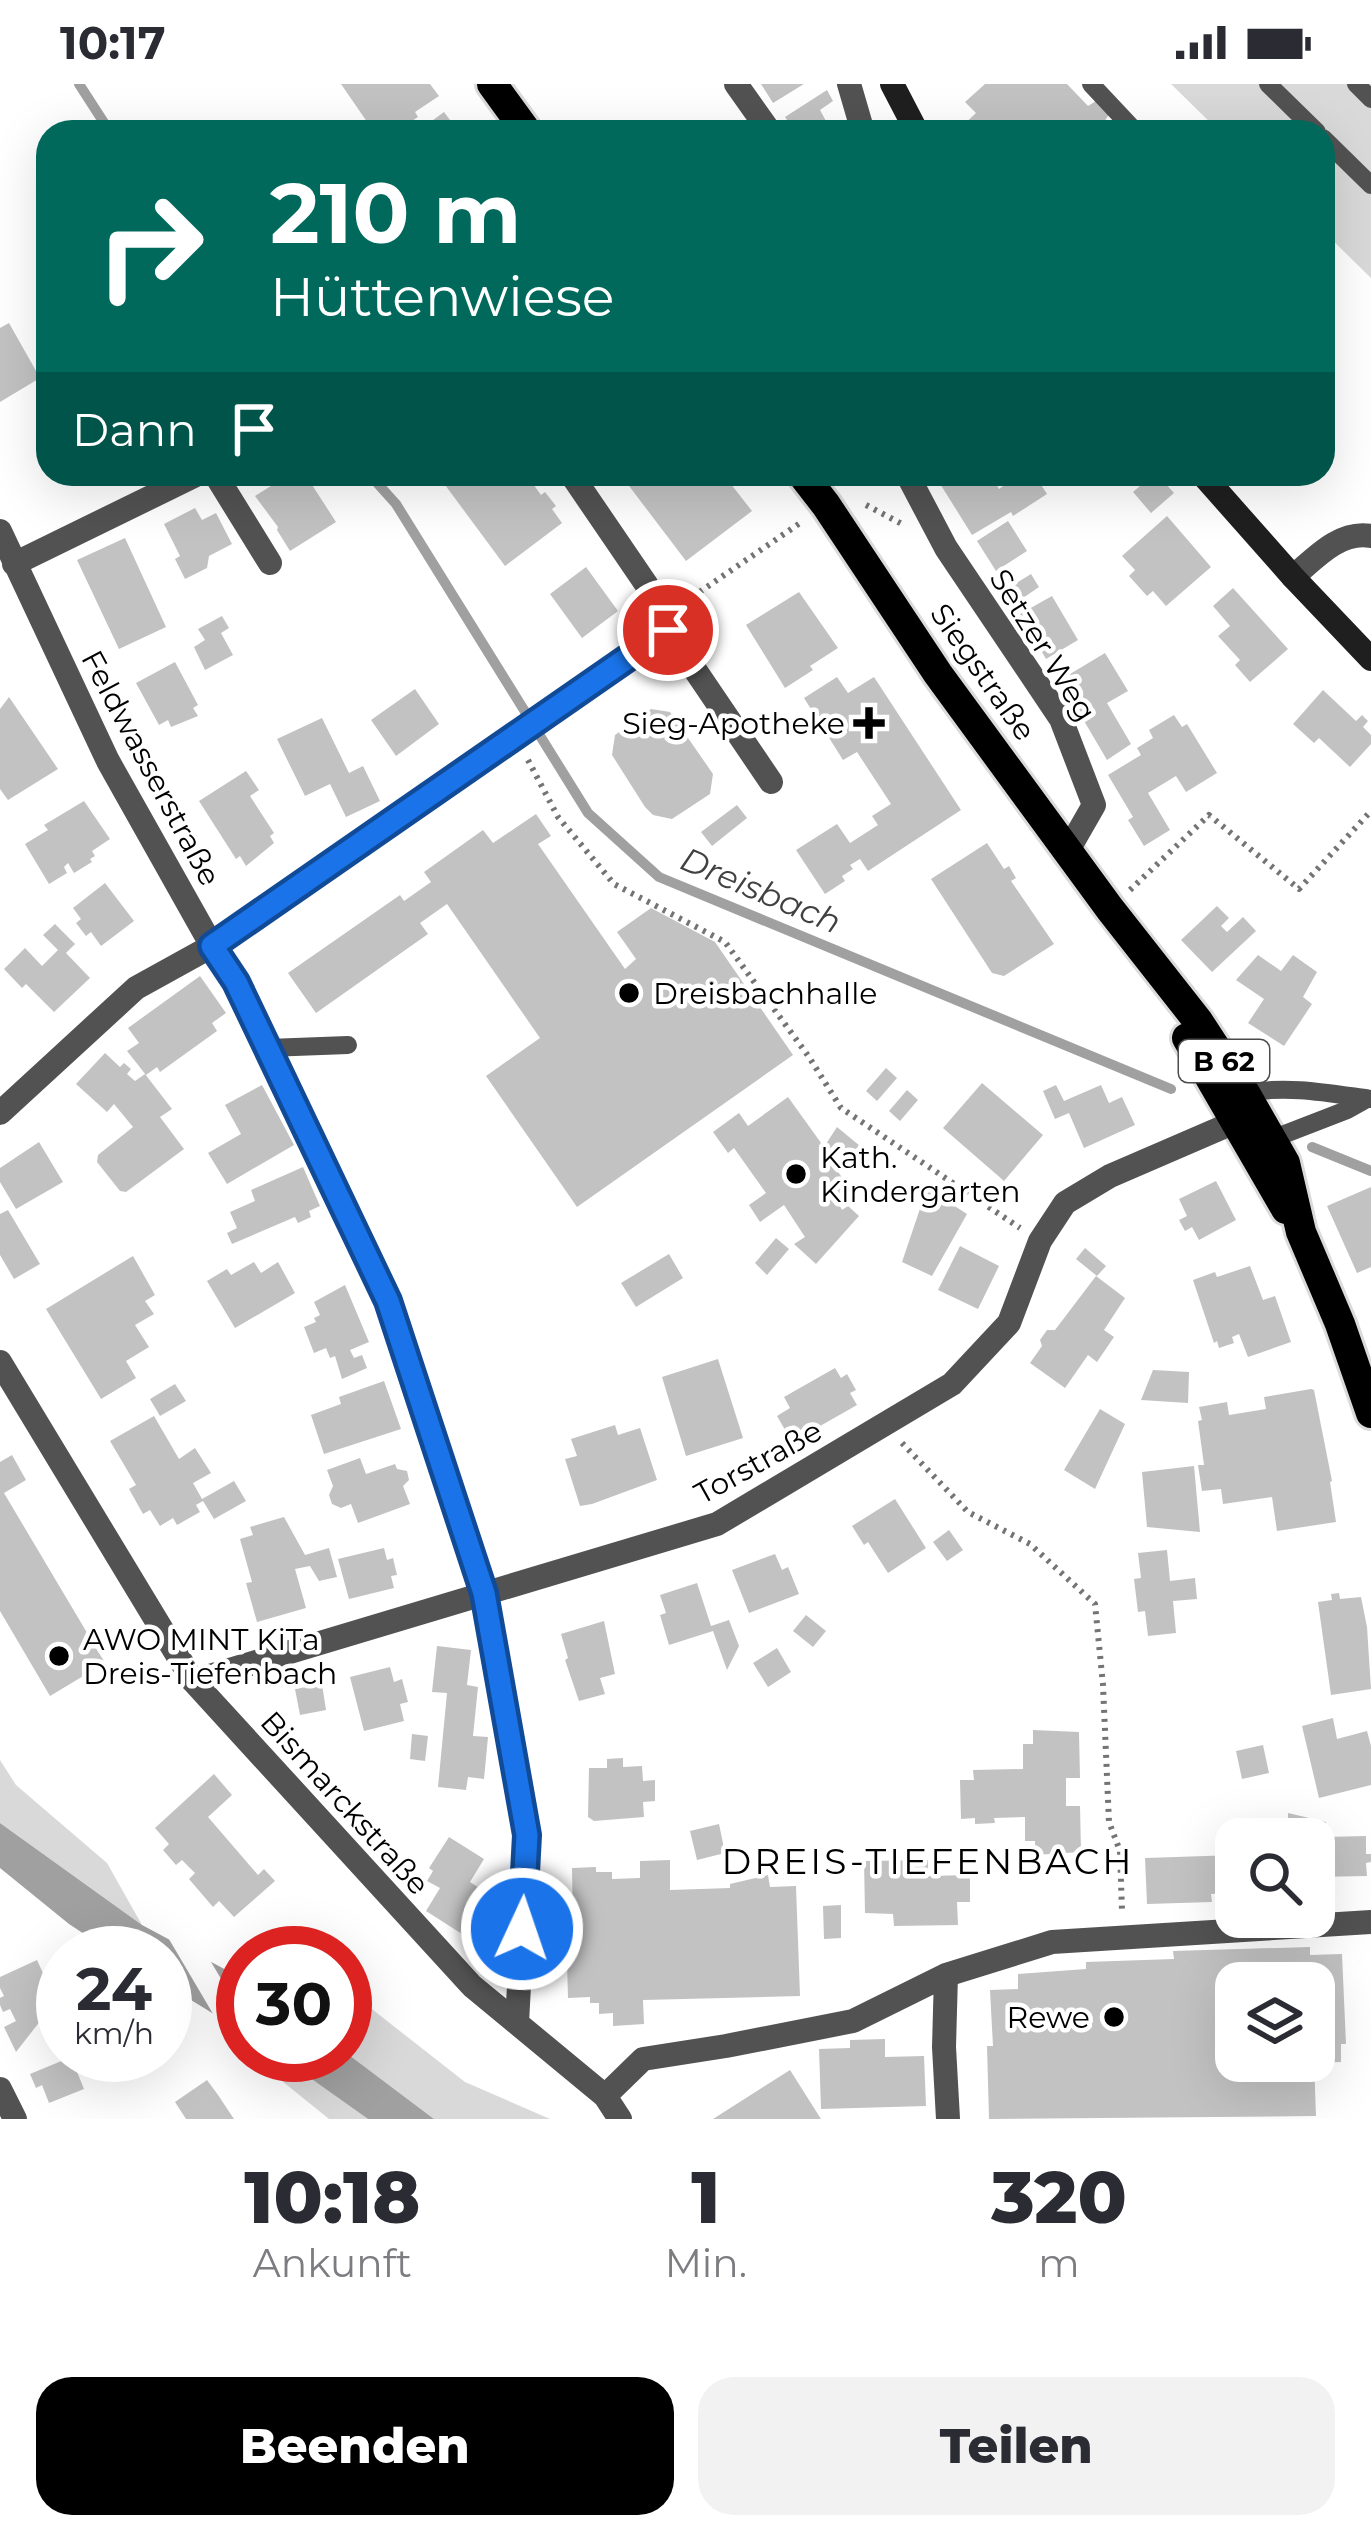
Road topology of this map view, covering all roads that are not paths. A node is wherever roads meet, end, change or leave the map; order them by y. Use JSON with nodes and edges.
{"nodes":[{"id":1,"x":492,"y":84,"type":"edge"},
{"id":2,"x":736,"y":84,"type":"edge"},
{"id":3,"x":849,"y":84,"type":"edge"},
{"id":4,"x":892,"y":84,"type":"edge"},
{"id":5,"x":1091,"y":84,"type":"edge"},
{"id":6,"x":1268,"y":84,"type":"edge"},
{"id":7,"x":1356,"y":84,"type":"edge"},
{"id":8,"x":1371,"y":99,"type":"edge"},
{"id":9,"x":518,"y":120,"type":"edge"},
{"id":10,"x":762,"y":120,"type":"edge"},
{"id":11,"x":860,"y":120,"type":"edge"},
{"id":12,"x":911,"y":120,"type":"edge"},
{"id":13,"x":1125,"y":120,"type":"edge"},
{"id":14,"x":1305,"y":120,"type":"edge"},
{"id":15,"x":1335,"y":150,"type":"edge"},
{"id":16,"x":1371,"y":185,"type":"edge"},
{"id":17,"x":173,"y":486,"type":"edge"},
{"id":18,"x":222,"y":486,"type":"edge"},
{"id":19,"x":579,"y":486,"type":"edge"},
{"id":20,"x":811,"y":486,"type":"edge"},
{"id":21,"x":913,"y":486,"type":"edge"},
{"id":22,"x":1213,"y":486,"type":"edge"},
{"id":23,"x":0,"y":531,"type":"edge"},
{"id":24,"x":1371,"y":536,"type":"edge"},
{"id":25,"x":270,"y":562,"type":"dead end"},
{"id":26,"x":14,"y":564,"type":"junction"},
{"id":27,"x":1293,"y":577,"type":"junction"},
{"id":28,"x":668,"y":630,"type":"junction"},
{"id":29,"x":1371,"y":659,"type":"edge"},
{"id":30,"x":770,"y":782,"type":"dead end"},
{"id":31,"x":1067,"y":852,"type":"junction"},
{"id":32,"x":212,"y":946,"type":"junction"},
{"id":33,"x":348,"y":1045,"type":"dead end"},
{"id":34,"x":268,"y":1048,"type":"junction"},
{"id":35,"x":1369,"y":1099,"type":"edge"},
{"id":36,"x":1240,"y":1108,"type":"junction"},
{"id":37,"x":0,"y":1113,"type":"edge"},
{"id":38,"x":1272,"y":1139,"type":"junction"},
{"id":39,"x":1301,"y":1232,"type":"junction"},
{"id":40,"x":0,"y":1362,"type":"edge"},
{"id":41,"x":1371,"y":1414,"type":"edge"},
{"id":42,"x":484,"y":1593,"type":"junction"},
{"id":43,"x":193,"y":1681,"type":"junction"},
{"id":44,"x":1371,"y":1922,"type":"edge"},
{"id":45,"x":946,"y":1975,"type":"junction"},
{"id":46,"x":517,"y":2023,"type":"junction"},
{"id":47,"x":0,"y":2089,"type":"edge"},
{"id":48,"x":605,"y":2096,"type":"junction"},
{"id":49,"x":15,"y":2119,"type":"edge"},
{"id":50,"x":620,"y":2119,"type":"edge"},
{"id":51,"x":948,"y":2119,"type":"edge"}],
"edges":[{"from":1,"to":9,"type":"main road"},
{"from":2,"to":10,"type":"street"},
{"from":3,"to":11,"type":"street"},
{"from":4,"to":12,"type":"street"},
{"from":5,"to":13,"type":"lane"},
{"from":6,"to":14,"type":"lane"},
{"from":7,"to":8,"type":"lane"},
{"from":15,"to":16,"type":"lane"},
{"from":17,"to":26,"type":"street"},
{"from":18,"to":25,"type":"street"},
{"from":19,"to":28,"type":"street"},
{"from":20,"to":31,"type":"main road","name":"Siegstraße","number":"B 62"},
{"from":21,"to":31,"type":"street","name":"Setzer Weg"},
{"from":22,"to":27,"type":"street"},
{"from":23,"to":26,"type":"street","name":"Feldwasserstraße"},
{"from":24,"to":27,"type":"street"},
{"from":26,"to":32,"type":"street","name":"Feldwasserstraße"},
{"from":27,"to":29,"type":"street"},
{"from":28,"to":30,"type":"street"},
{"from":28,"to":32,"type":"street"},
{"from":31,"to":36,"type":"main road","name":"Siegstraße","number":"B 62"},
{"from":32,"to":34,"type":"street","name":"Feldwasserstraße"},
{"from":32,"to":37,"type":"street"},
{"from":33,"to":34,"type":"lane"},
{"from":34,"to":42,"type":"street","name":"Feldwasserstraße"},
{"from":35,"to":36,"type":"lane"},
{"from":35,"to":38,"type":"lane"},
{"from":36,"to":38,"type":"main road","name":"Siegstraße","number":"B 62"},
{"from":36,"to":39,"type":"main road","name":"Siegstraße","number":"B 62"},
{"from":36,"to":42,"type":"street","name":"Torstraße"},
{"from":38,"to":39,"type":"main road","name":"Siegstraße","number":"B 62"},
{"from":39,"to":41,"type":"main road","name":"Siegstraße","number":"B 62"},
{"from":40,"to":43,"type":"street","name":"Bismarckstraße"},
{"from":42,"to":43,"type":"street","name":"Torstraße"},
{"from":42,"to":46,"type":"street","name":"Feldwasserstraße"},
{"from":43,"to":46,"type":"street","name":"Bismarckstraße"},
{"from":44,"to":45,"type":"street"},
{"from":45,"to":48,"type":"street"},
{"from":45,"to":51,"type":"street"},
{"from":46,"to":48,"type":"street","name":"Bismarckstraße"},
{"from":47,"to":49,"type":"street"},
{"from":48,"to":50,"type":"street","name":"Bismarckstraße"}]}
